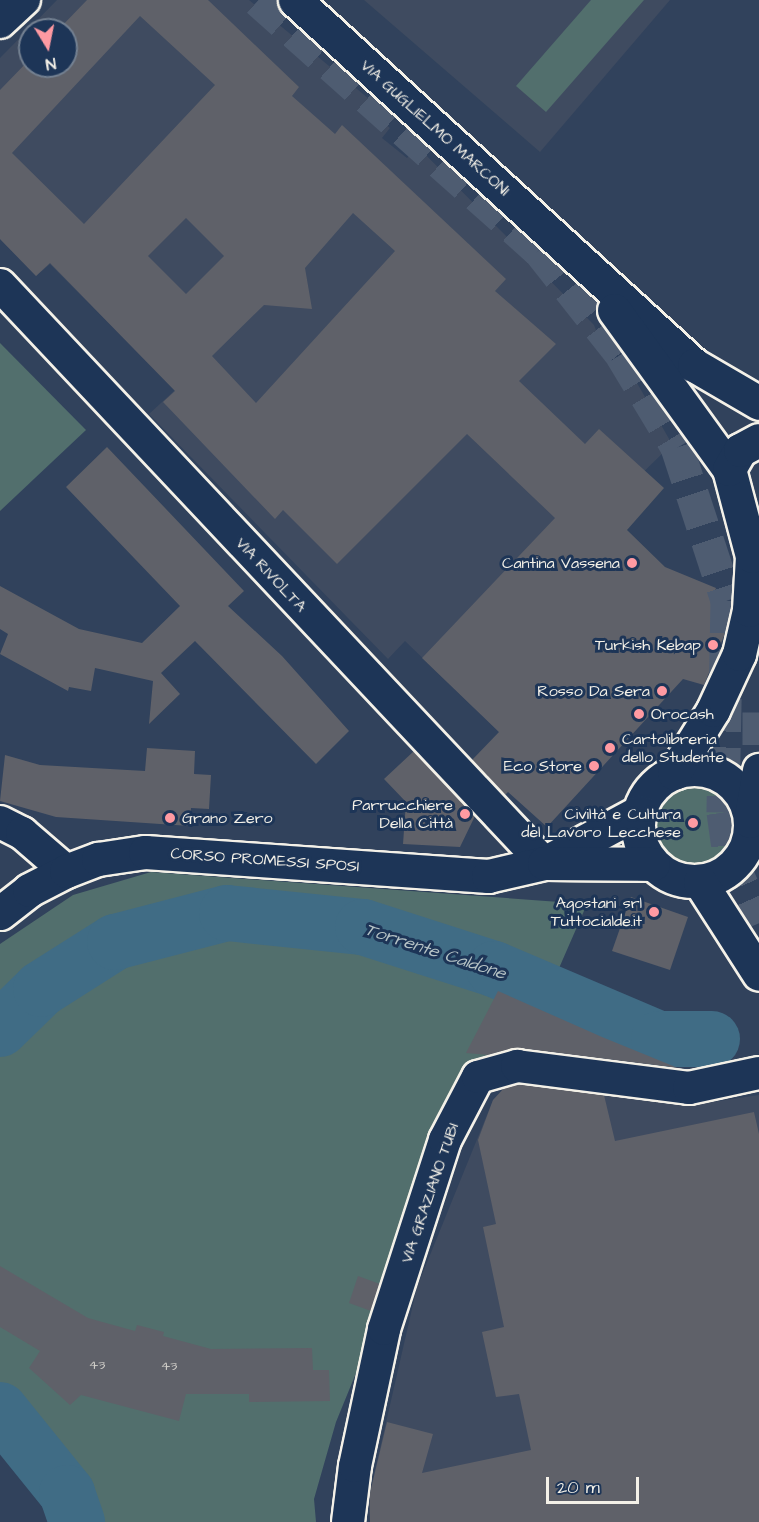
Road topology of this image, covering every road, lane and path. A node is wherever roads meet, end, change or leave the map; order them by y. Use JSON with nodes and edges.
{"nodes":[{"id":1,"x":24,"y":0,"type":"edge"},
{"id":2,"x":295,"y":0,"type":"edge"},
{"id":3,"x":0,"y":22,"type":"edge"},
{"id":4,"x":574,"y":255,"type":"junction"},
{"id":5,"x":0,"y":285,"type":"edge"},
{"id":6,"x":759,"y":404,"type":"edge"},
{"id":7,"x":759,"y":440,"type":"edge"},
{"id":8,"x":729,"y":469,"type":"junction"},
{"id":9,"x":759,"y":770,"type":"edge"},
{"id":10,"x":674,"y":773,"type":"junction"},
{"id":11,"x":639,"y":812,"type":"junction"},
{"id":12,"x":0,"y":822,"type":"edge"},
{"id":13,"x":752,"y":842,"type":"edge"},
{"id":14,"x":544,"y":863,"type":"junction"},
{"id":15,"x":653,"y":864,"type":"junction"},
{"id":16,"x":66,"y":871,"type":"junction"},
{"id":17,"x":700,"y":882,"type":"junction"},
{"id":18,"x":0,"y":913,"type":"edge"},
{"id":19,"x":759,"y":974,"type":"edge"},
{"id":20,"x":759,"y":1073,"type":"edge"},
{"id":21,"x":348,"y":1522,"type":"edge"}],
"edges":[{"from":1,"to":3,"type":"street"},
{"from":2,"to":4,"type":"street","name":"VIA GUGLIELMO MARCONI"},
{"from":4,"to":6,"type":"street","name":"VIA GUGLIELMO MARCONI"},
{"from":4,"to":8,"type":"street","name":"VIA GUGLIELMO MARCONI"},
{"from":5,"to":14,"type":"street","name":"VIA RIVOLTA"},
{"from":7,"to":8,"type":"street"},
{"from":8,"to":10,"type":"street"},
{"from":9,"to":13,"type":"street"},
{"from":10,"to":11,"type":"street"},
{"from":10,"to":13,"type":"street"},
{"from":11,"to":14,"type":"street","name":"CORSO PROMESSI SPOSI"},
{"from":11,"to":15,"type":"street"},
{"from":12,"to":16,"type":"street"},
{"from":13,"to":17,"type":"street"},
{"from":14,"to":15,"type":"street","name":"CORSO PROMESSI SPOSI"},
{"from":14,"to":16,"type":"street","name":"CORSO PROMESSI SPOSI"},
{"from":15,"to":17,"type":"street"},
{"from":16,"to":18,"type":"street","name":"CORSO PROMESSI SPOSI"},
{"from":17,"to":19,"type":"street"},
{"from":20,"to":21,"type":"street","name":"VIA GRAZIANO TUBI"}]}
